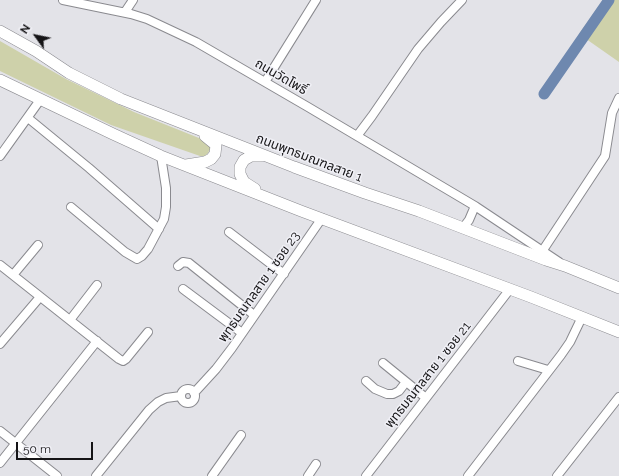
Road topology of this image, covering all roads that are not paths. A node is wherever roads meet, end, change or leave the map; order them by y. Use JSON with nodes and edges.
{"nodes":[{"id":1,"x":63,"y":0,"type":"edge"},
{"id":2,"x":133,"y":0,"type":"edge"},
{"id":3,"x":316,"y":0,"type":"edge"},
{"id":4,"x":462,"y":0,"type":"edge"},
{"id":5,"x":125,"y":12,"type":"junction"},
{"id":6,"x":0,"y":31,"type":"edge"},
{"id":7,"x":0,"y":80,"type":"edge"},
{"id":8,"x":264,"y":82,"type":"junction"},
{"id":9,"x":619,"y":98,"type":"edge"},
{"id":10,"x":40,"y":100,"type":"junction"},
{"id":11,"x":28,"y":118,"type":"junction"},
{"id":12,"x":195,"y":129,"type":"junction"},
{"id":13,"x":357,"y":136,"type":"junction"},
{"id":14,"x":0,"y":156,"type":"edge"},
{"id":15,"x":161,"y":156,"type":"junction"},
{"id":16,"x":266,"y":156,"type":"junction"},
{"id":17,"x":185,"y":165,"type":"junction"},
{"id":18,"x":263,"y":196,"type":"junction"},
{"id":19,"x":475,"y":206,"type":"junction"},
{"id":20,"x":71,"y":207,"type":"dead end"},
{"id":21,"x":322,"y":218,"type":"junction"},
{"id":22,"x":463,"y":228,"type":"junction"},
{"id":23,"x":160,"y":230,"type":"junction"},
{"id":24,"x":229,"y":232,"type":"dead end"},
{"id":25,"x":38,"y":245,"type":"dead end"},
{"id":26,"x":543,"y":250,"type":"junction"},
{"id":27,"x":0,"y":265,"type":"edge"},
{"id":28,"x":178,"y":266,"type":"dead end"},
{"id":29,"x":565,"y":266,"type":"junction"},
{"id":30,"x":284,"y":274,"type":"junction"},
{"id":31,"x":13,"y":275,"type":"junction"},
{"id":32,"x":97,"y":285,"type":"dead end"},
{"id":33,"x":619,"y":288,"type":"edge"},
{"id":34,"x":183,"y":289,"type":"dead end"},
{"id":35,"x":510,"y":289,"type":"junction"},
{"id":36,"x":40,"y":297,"type":"junction"},
{"id":37,"x":254,"y":315,"type":"junction"},
{"id":38,"x":582,"y":317,"type":"junction"},
{"id":39,"x":70,"y":320,"type":"junction"},
{"id":40,"x":148,"y":332,"type":"dead end"},
{"id":41,"x":619,"y":332,"type":"edge"},
{"id":42,"x":242,"y":333,"type":"junction"},
{"id":43,"x":97,"y":341,"type":"junction"},
{"id":44,"x":0,"y":344,"type":"edge"},
{"id":45,"x":518,"y":361,"type":"dead end"},
{"id":46,"x":383,"y":363,"type":"dead end"},
{"id":47,"x":548,"y":370,"type":"junction"},
{"id":48,"x":366,"y":381,"type":"dead end"},
{"id":49,"x":406,"y":382,"type":"junction"},
{"id":50,"x":619,"y":397,"type":"edge"},
{"id":51,"x":426,"y":398,"type":"junction"},
{"id":52,"x":0,"y":431,"type":"edge"},
{"id":53,"x":241,"y":435,"type":"dead end"},
{"id":54,"x":15,"y":444,"type":"junction"},
{"id":55,"x":0,"y":463,"type":"edge"},
{"id":56,"x":316,"y":464,"type":"dead end"},
{"id":57,"x":57,"y":476,"type":"edge"},
{"id":58,"x":96,"y":476,"type":"edge"},
{"id":59,"x":212,"y":476,"type":"edge"},
{"id":60,"x":308,"y":476,"type":"edge"},
{"id":61,"x":366,"y":476,"type":"edge"},
{"id":62,"x":468,"y":476,"type":"edge"},
{"id":63,"x":557,"y":476,"type":"edge"}],
"edges":[{"from":1,"to":5,"type":"street","name":"ถนนวัดโพธิ์"},
{"from":2,"to":5,"type":"street"},
{"from":3,"to":8,"type":"street"},
{"from":4,"to":13,"type":"street"},
{"from":5,"to":8,"type":"street","name":"ถนนวัดโพธิ์"},
{"from":6,"to":12,"type":"main road","name":"ถนนพุทธมณฑลสาย 1"},
{"from":7,"to":10,"type":"main road"},
{"from":8,"to":13,"type":"street","name":"ถนนวัดโพธิ์"},
{"from":9,"to":26,"type":"street"},
{"from":10,"to":11,"type":"street"},
{"from":10,"to":15,"type":"main road"},
{"from":11,"to":14,"type":"street"},
{"from":11,"to":23,"type":"street"},
{"from":12,"to":16,"type":"main road","name":"ถนนพุทธมณฑลสาย 1"},
{"from":12,"to":17,"type":"main road"},
{"from":13,"to":19,"type":"street","name":"ถนนวัดโพธิ์"},
{"from":15,"to":17,"type":"main road"},
{"from":15,"to":23,"type":"street"},
{"from":16,"to":18,"type":"main road"},
{"from":16,"to":22,"type":"main road","name":"ถนนพุทธมณฑลสาย 1"},
{"from":17,"to":18,"type":"main road"},
{"from":18,"to":21,"type":"main road"},
{"from":19,"to":22,"type":"street"},
{"from":19,"to":26,"type":"street","name":"ถนนวัดโพธิ์"},
{"from":20,"to":23,"type":"street"},
{"from":21,"to":30,"type":"street","name":"พุทธมณฑลสาย 1 ซอย 23"},
{"from":21,"to":35,"type":"main road"},
{"from":22,"to":29,"type":"main road","name":"ถนนพุทธมณฑลสาย 1"},
{"from":24,"to":30,"type":"street"},
{"from":25,"to":31,"type":"street"},
{"from":26,"to":29,"type":"street","name":"ถนนวัดโพธิ์"},
{"from":27,"to":31,"type":"street"},
{"from":28,"to":37,"type":"street"},
{"from":29,"to":33,"type":"main road","name":"ถนนพุทธมณฑลสาย 1"},
{"from":30,"to":37,"type":"street","name":"พุทธมณฑลสาย 1 ซอย 23"},
{"from":31,"to":36,"type":"street"},
{"from":32,"to":39,"type":"street"},
{"from":34,"to":42,"type":"street"},
{"from":35,"to":38,"type":"main road"},
{"from":35,"to":51,"type":"street","name":"พุทธมณฑลสาย 1 ซอย 21"},
{"from":36,"to":39,"type":"street"},
{"from":36,"to":44,"type":"street"},
{"from":37,"to":42,"type":"street","name":"พุทธมณฑลสาย 1 ซอย 23"},
{"from":38,"to":41,"type":"main road"},
{"from":38,"to":47,"type":"street"},
{"from":39,"to":43,"type":"street"},
{"from":40,"to":43,"type":"street"},
{"from":42,"to":58,"type":"street","name":"พุทธมณฑลสาย 1 ซอย 23"},
{"from":43,"to":54,"type":"street"},
{"from":45,"to":47,"type":"street"},
{"from":46,"to":49,"type":"street"},
{"from":47,"to":62,"type":"street"},
{"from":48,"to":49,"type":"street"},
{"from":49,"to":51,"type":"street"},
{"from":50,"to":63,"type":"street"},
{"from":51,"to":61,"type":"street","name":"พุทธมณฑลสาย 1 ซอย 21"},
{"from":52,"to":54,"type":"street"},
{"from":53,"to":59,"type":"street"},
{"from":54,"to":55,"type":"street"},
{"from":54,"to":57,"type":"street"},
{"from":56,"to":60,"type":"street"}]}
